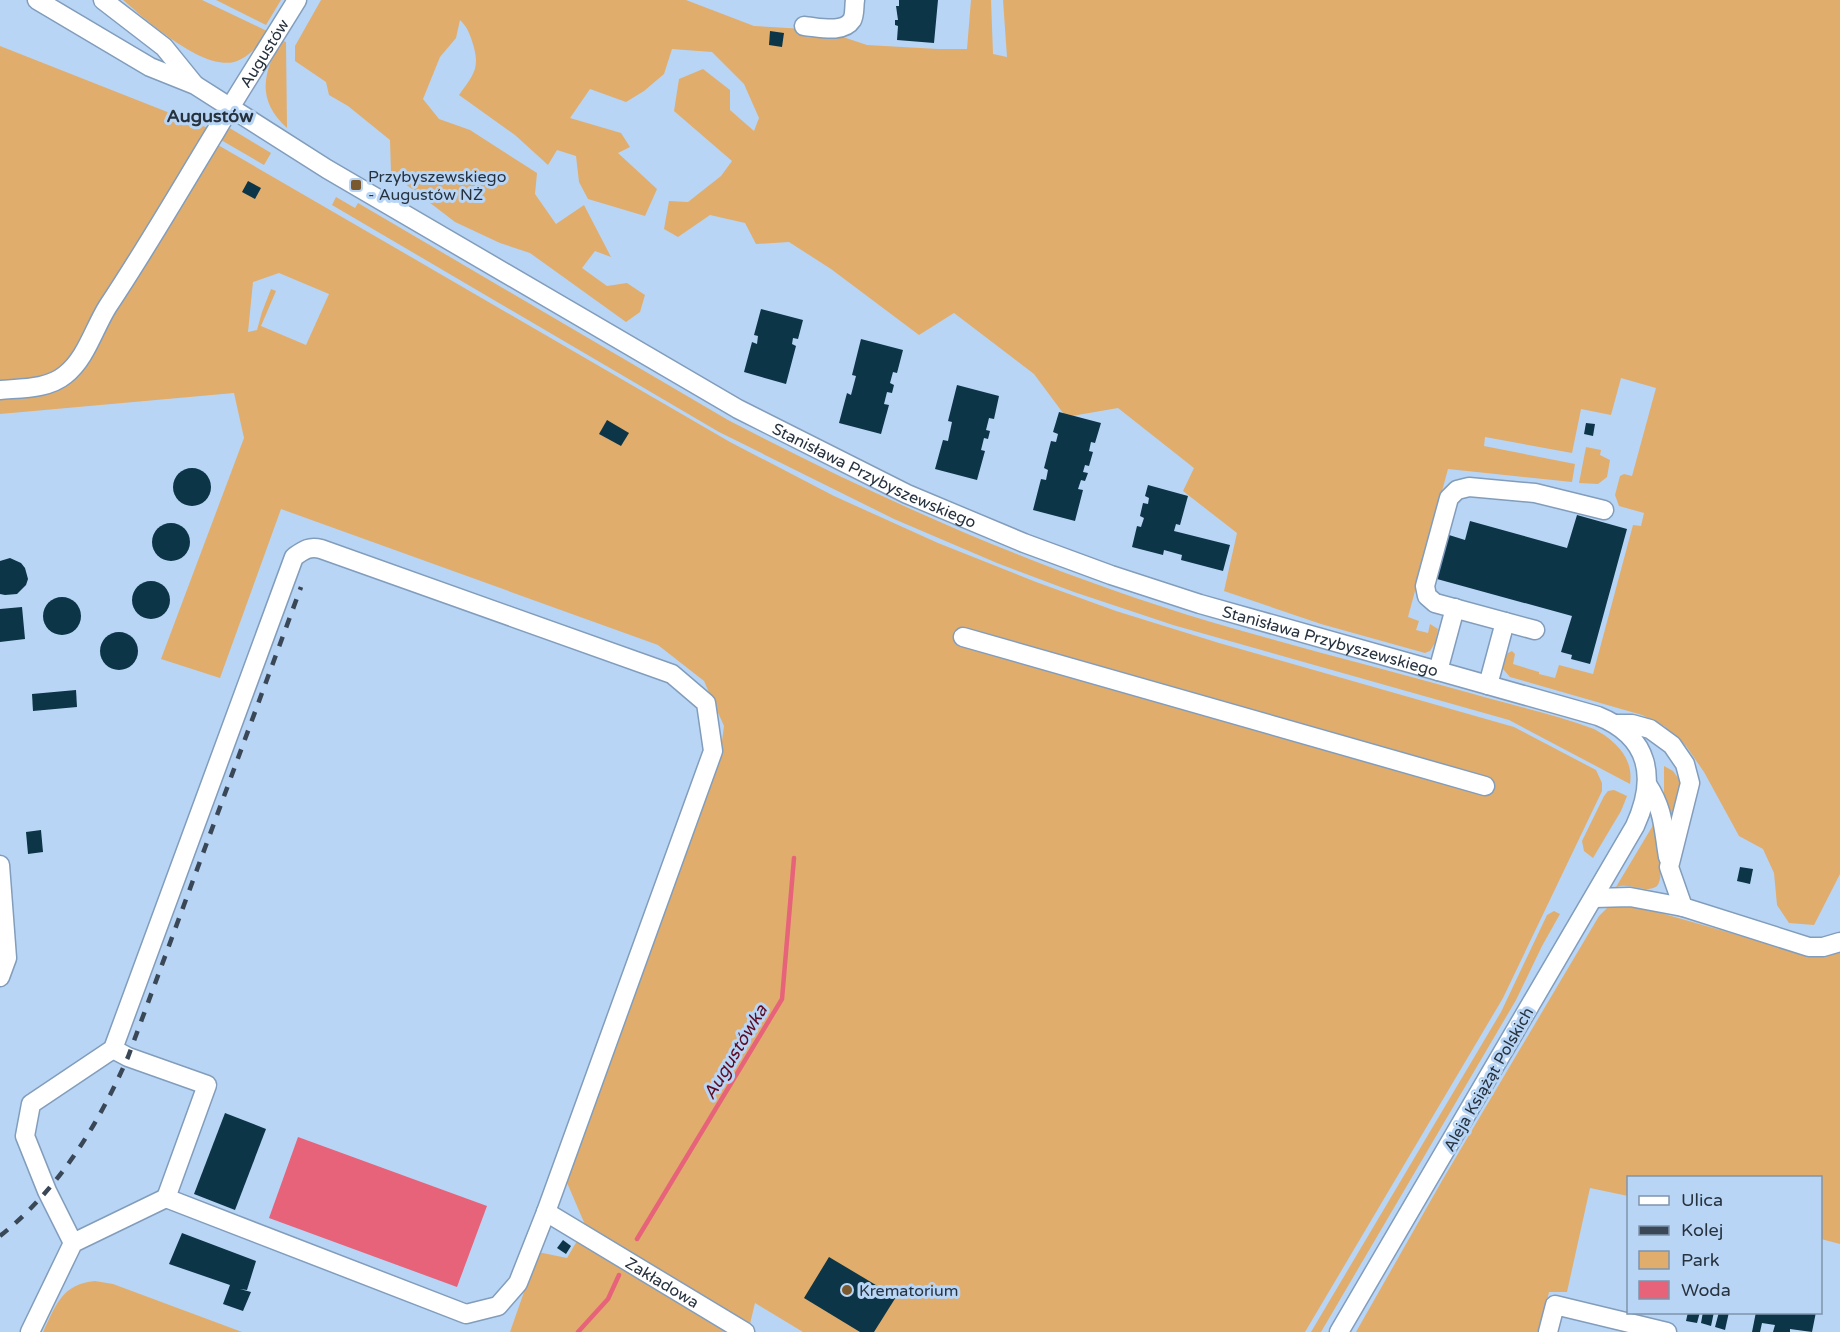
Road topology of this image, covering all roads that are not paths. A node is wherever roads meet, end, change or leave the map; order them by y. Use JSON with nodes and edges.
{"nodes":[{"id":1,"x":37,"y":0,"type":"edge"},
{"id":2,"x":103,"y":0,"type":"edge"},
{"id":3,"x":297,"y":0,"type":"edge"},
{"id":4,"x":855,"y":0,"type":"edge"},
{"id":5,"x":804,"y":26,"type":"dead end"},
{"id":6,"x":195,"y":85,"type":"junction"},
{"id":7,"x":231,"y":107,"type":"junction"},
{"id":8,"x":0,"y":390,"type":"edge"},
{"id":9,"x":1604,"y":510,"type":"dead end"},
{"id":10,"x":1455,"y":608,"type":"junction"},
{"id":11,"x":1505,"y":622,"type":"junction"},
{"id":12,"x":1535,"y":630,"type":"dead end"},
{"id":13,"x":963,"y":637,"type":"dead end"},
{"id":14,"x":1438,"y":671,"type":"junction"},
{"id":15,"x":1488,"y":685,"type":"junction"},
{"id":16,"x":1616,"y":724,"type":"junction"},
{"id":17,"x":1647,"y":784,"type":"junction"},
{"id":18,"x":1485,"y":786,"type":"dead end"},
{"id":19,"x":1635,"y":826,"type":"joint"},
{"id":20,"x":0,"y":865,"type":"edge"},
{"id":21,"x":1669,"y":867,"type":"junction"},
{"id":22,"x":1594,"y":898,"type":"junction"},
{"id":23,"x":1683,"y":908,"type":"junction"},
{"id":24,"x":1840,"y":942,"type":"edge"},
{"id":25,"x":0,"y":977,"type":"edge"},
{"id":26,"x":113,"y":1049,"type":"junction"},
{"id":27,"x":166,"y":1198,"type":"junction"},
{"id":28,"x":546,"y":1212,"type":"junction"},
{"id":29,"x":73,"y":1243,"type":"junction"},
{"id":30,"x":30,"y":1332,"type":"edge"},
{"id":31,"x":745,"y":1332,"type":"edge"},
{"id":32,"x":1339,"y":1332,"type":"edge"},
{"id":33,"x":1548,"y":1332,"type":"edge"},
{"id":34,"x":1667,"y":1332,"type":"edge"}],
"edges":[{"from":1,"to":6,"type":"street","name":"Stanisława Przybyszewskiego"},
{"from":2,"to":6,"type":"street","name":"Stanisława Przybyszewskiego"},
{"from":3,"to":7,"type":"street","name":"Augustów"},
{"from":4,"to":5,"type":"street"},
{"from":6,"to":7,"type":"street","name":"Stanisława Przybyszewskiego"},
{"from":7,"to":8,"type":"street","name":"Augustów"},
{"from":7,"to":14,"type":"street","name":"Stanisława Przybyszewskiego"},
{"from":9,"to":10,"type":"street"},
{"from":10,"to":11,"type":"street"},
{"from":10,"to":14,"type":"street"},
{"from":11,"to":12,"type":"street"},
{"from":11,"to":15,"type":"street"},
{"from":13,"to":18,"type":"street"},
{"from":14,"to":15,"type":"street","name":"Stanisława Przybyszewskiego"},
{"from":15,"to":16,"type":"street","name":"Stanisława Przybyszewskiego"},
{"from":16,"to":17,"type":"street","name":"Stanisława Przybyszewskiego"},
{"from":16,"to":21,"type":"street","name":"Stanisława Przybyszewskiego"},
{"from":17,"to":19,"type":"street","name":"Stanisława Przybyszewskiego"},
{"from":17,"to":21,"type":"street"},
{"from":19,"to":22,"type":"street","name":"Aleja Książąt Polskich"},
{"from":20,"to":25,"type":"street"},
{"from":21,"to":23,"type":"street"},
{"from":22,"to":23,"type":"street"},
{"from":22,"to":32,"type":"street","name":"Aleja Książąt Polskich"},
{"from":23,"to":24,"type":"street"},
{"from":26,"to":27,"type":"street"},
{"from":26,"to":28,"type":"street"},
{"from":26,"to":29,"type":"street"},
{"from":27,"to":28,"type":"street"},
{"from":27,"to":29,"type":"street"},
{"from":28,"to":31,"type":"street","name":"Zakładowa"},
{"from":29,"to":30,"type":"street"},
{"from":33,"to":34,"type":"street"}]}
